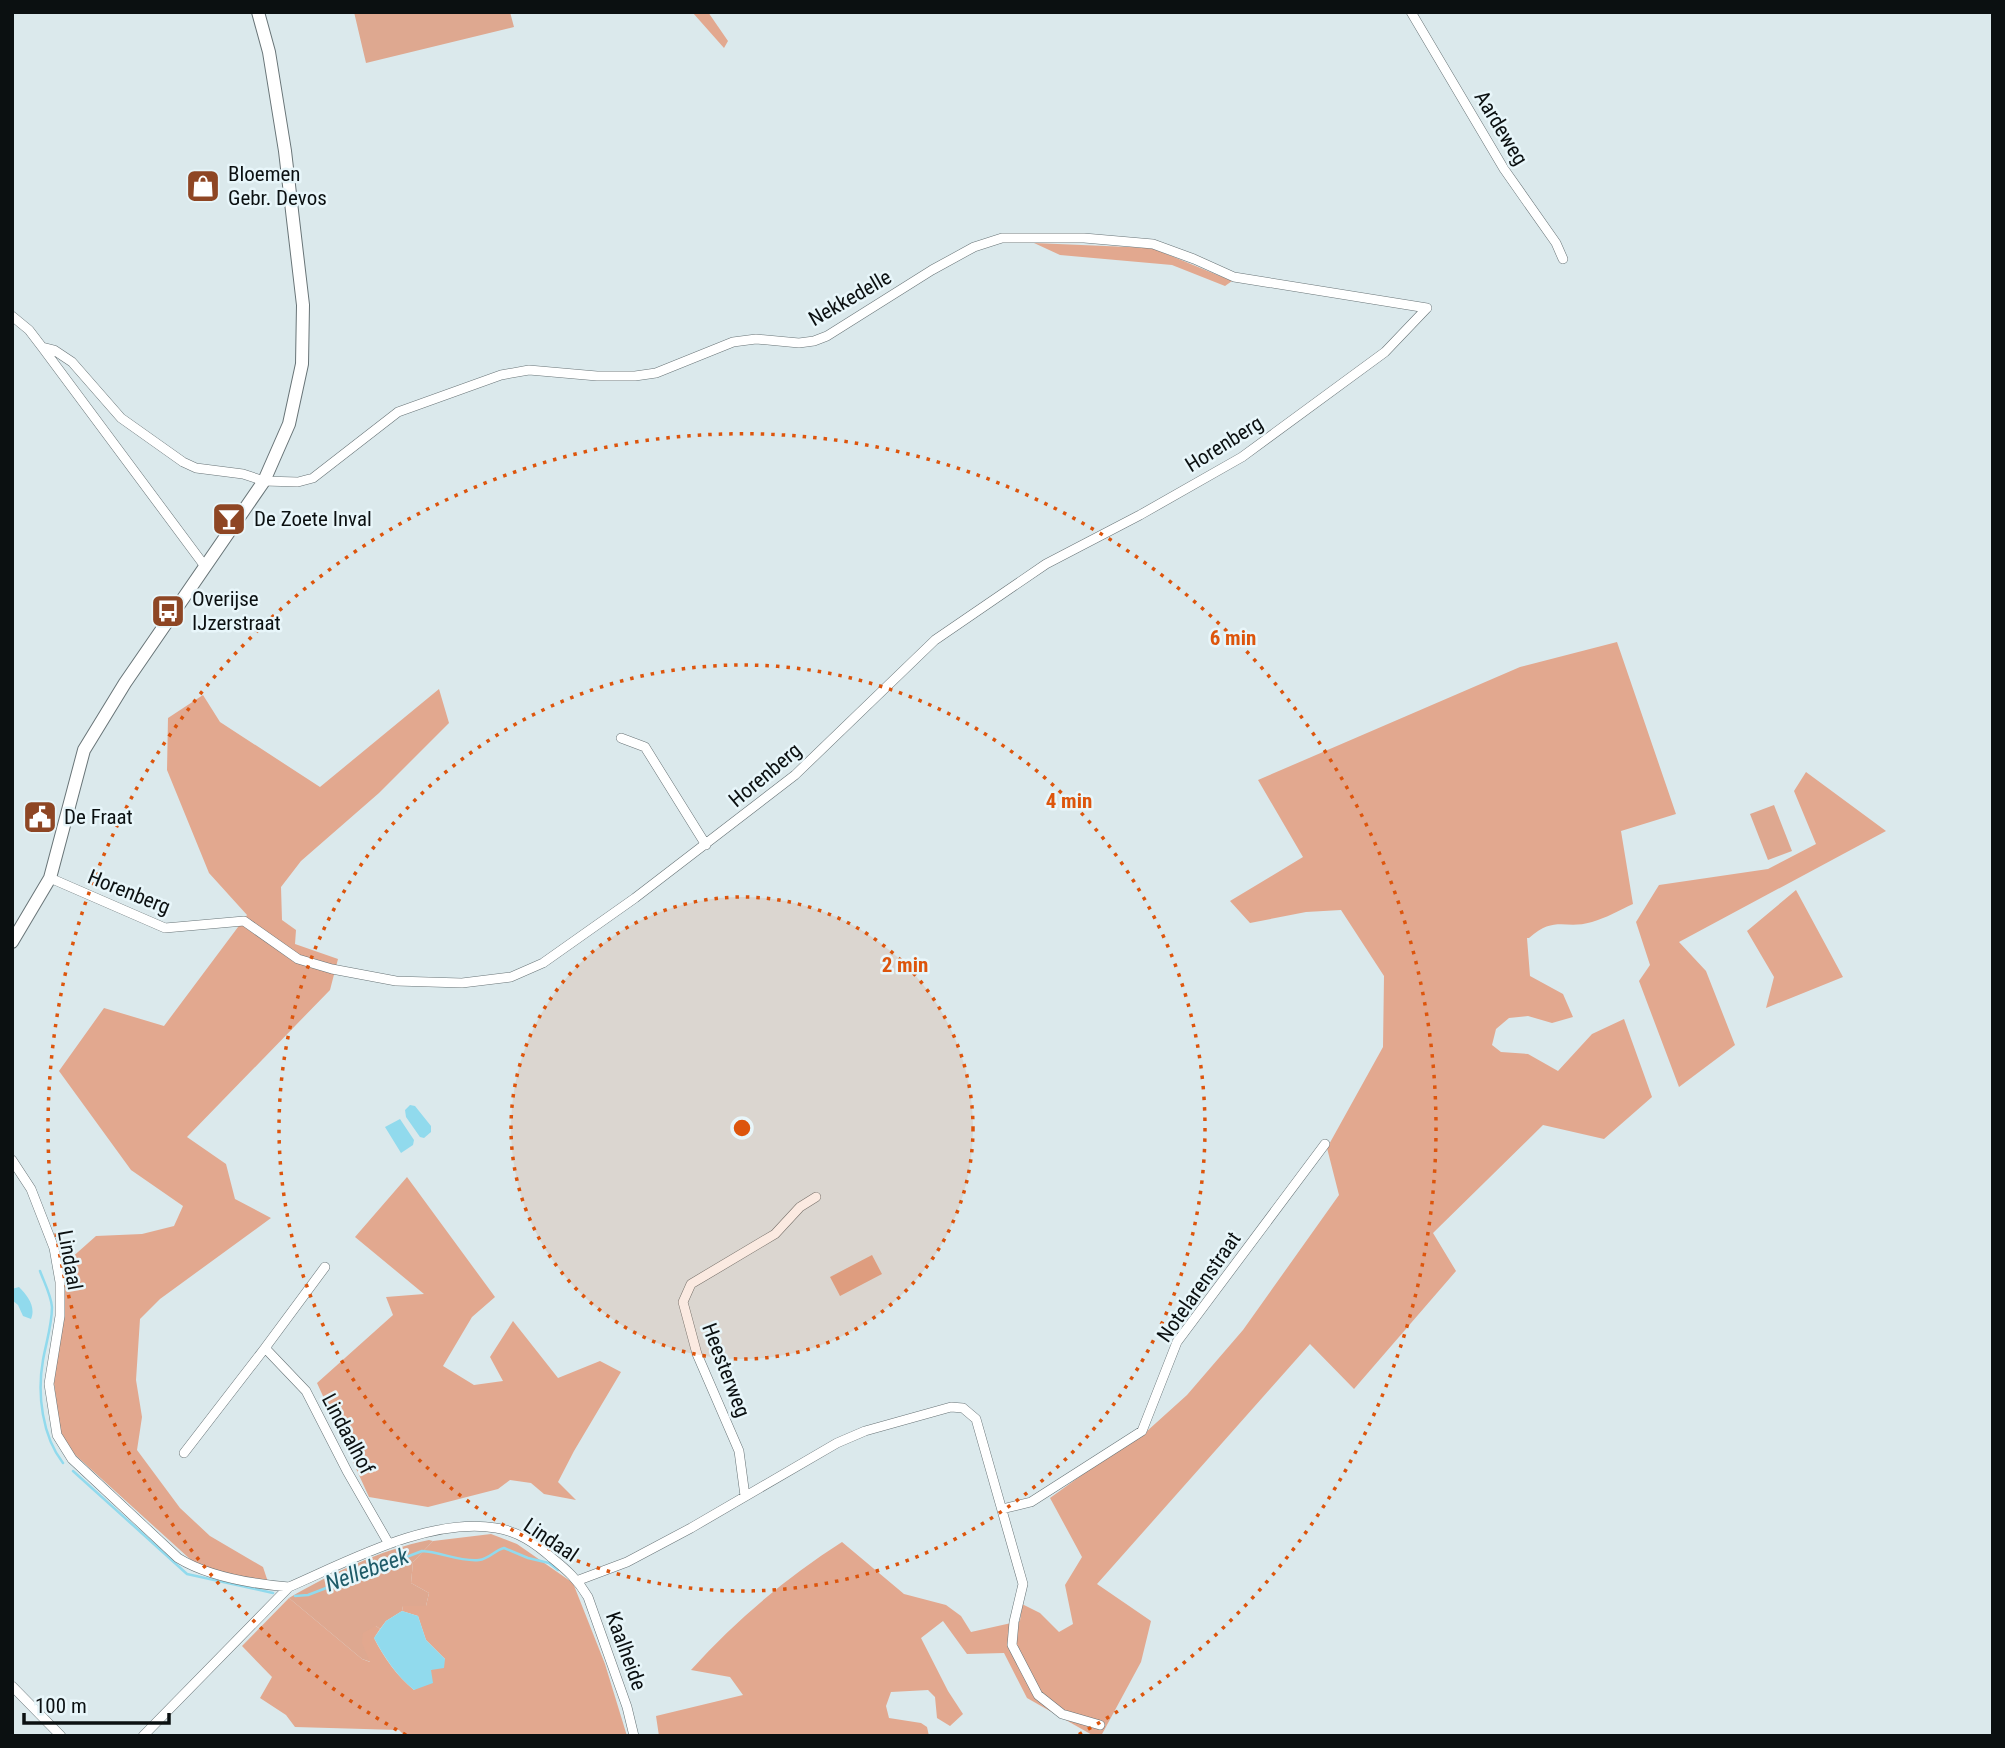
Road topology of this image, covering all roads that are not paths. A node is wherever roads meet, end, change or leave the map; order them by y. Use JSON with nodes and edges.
{"nodes":[{"id":1,"x":258,"y":12,"type":"edge"},
{"id":2,"x":1411,"y":12,"type":"edge"},
{"id":3,"x":1563,"y":259,"type":"dead end"},
{"id":4,"x":1427,"y":308,"type":"joint"},
{"id":5,"x":12,"y":316,"type":"edge"},
{"id":6,"x":42,"y":347,"type":"junction"},
{"id":7,"x":264,"y":481,"type":"junction"},
{"id":8,"x":204,"y":565,"type":"junction"},
{"id":9,"x":621,"y":738,"type":"dead end"},
{"id":10,"x":706,"y":845,"type":"junction"},
{"id":11,"x":50,"y":878,"type":"junction"},
{"id":12,"x":12,"y":943,"type":"edge"},
{"id":13,"x":1325,"y":1144,"type":"dead end"},
{"id":14,"x":12,"y":1160,"type":"edge"},
{"id":15,"x":816,"y":1197,"type":"dead end"},
{"id":16,"x":325,"y":1267,"type":"dead end"},
{"id":17,"x":265,"y":1348,"type":"junction"},
{"id":18,"x":184,"y":1453,"type":"dead end"},
{"id":19,"x":745,"y":1496,"type":"junction"},
{"id":20,"x":1002,"y":1509,"type":"junction"},
{"id":21,"x":389,"y":1544,"type":"junction"},
{"id":22,"x":579,"y":1580,"type":"junction"},
{"id":23,"x":289,"y":1587,"type":"junction"},
{"id":24,"x":12,"y":1686,"type":"edge"},
{"id":25,"x":1100,"y":1725,"type":"dead end"},
{"id":26,"x":61,"y":1736,"type":"edge"},
{"id":27,"x":143,"y":1736,"type":"edge"},
{"id":28,"x":634,"y":1736,"type":"edge"}],
"edges":[{"from":1,"to":7,"type":"street"},
{"from":2,"to":3,"type":"street","name":"Aardeweg"},
{"from":4,"to":7,"type":"street","name":"Nekkedelle"},
{"from":4,"to":10,"type":"street","name":"Horenberg"},
{"from":5,"to":6,"type":"street"},
{"from":6,"to":7,"type":"street","name":"Nekkedelle"},
{"from":6,"to":8,"type":"street"},
{"from":7,"to":8,"type":"street"},
{"from":8,"to":11,"type":"street"},
{"from":9,"to":10,"type":"street"},
{"from":10,"to":11,"type":"street","name":"Horenberg"},
{"from":11,"to":12,"type":"street"},
{"from":13,"to":20,"type":"street","name":"Notelarenstraat"},
{"from":14,"to":23,"type":"street","name":"Lindaal"},
{"from":15,"to":19,"type":"street","name":"Heesterweg"},
{"from":16,"to":17,"type":"street"},
{"from":17,"to":18,"type":"street"},
{"from":17,"to":21,"type":"street","name":"Lindaalhof"},
{"from":19,"to":20,"type":"street","name":"Lindaal"},
{"from":19,"to":22,"type":"street","name":"Lindaal"},
{"from":20,"to":25,"type":"street","name":"Lindaal"},
{"from":21,"to":22,"type":"street","name":"Lindaal"},
{"from":21,"to":23,"type":"street","name":"Lindaal"},
{"from":22,"to":28,"type":"street","name":"Kaalheide"},
{"from":23,"to":27,"type":"street"},
{"from":24,"to":26,"type":"street"}]}
